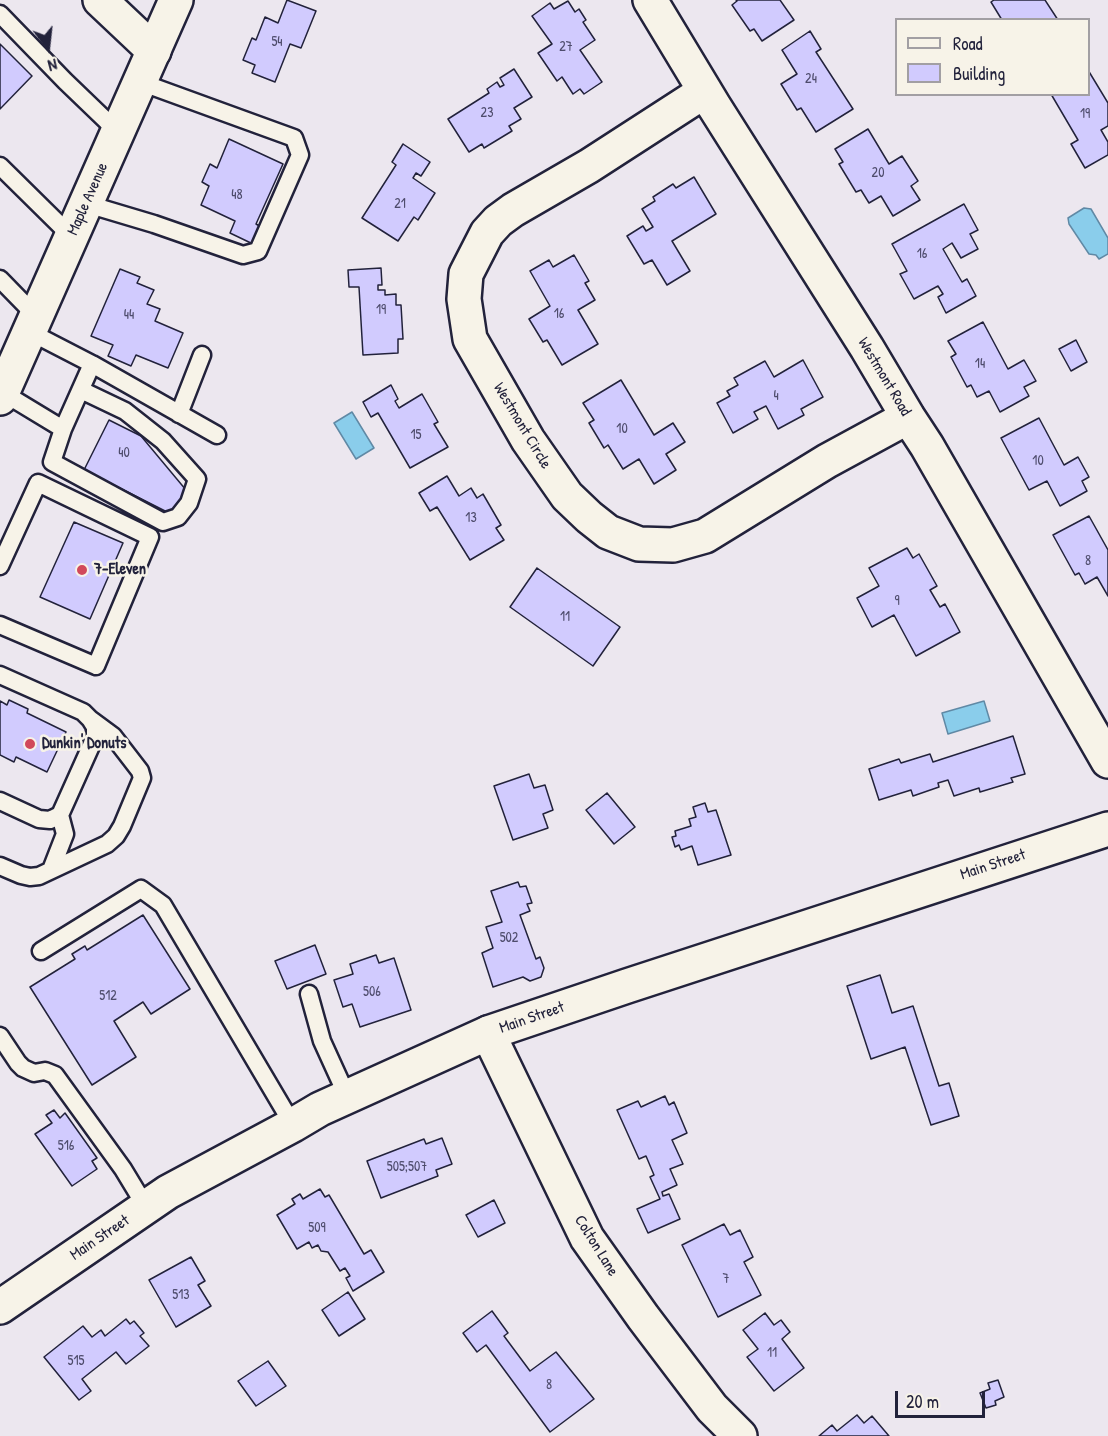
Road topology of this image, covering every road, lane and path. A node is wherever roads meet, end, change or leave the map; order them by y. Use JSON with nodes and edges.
{"nodes":[{"id":1,"x":100,"y":0,"type":"edge"},
{"id":2,"x":176,"y":0,"type":"edge"},
{"id":3,"x":650,"y":0,"type":"edge"},
{"id":4,"x":0,"y":14,"type":"edge"},
{"id":5,"x":154,"y":51,"type":"junction"},
{"id":6,"x":140,"y":82,"type":"junction"},
{"id":7,"x":705,"y":91,"type":"junction"},
{"id":8,"x":118,"y":132,"type":"junction"},
{"id":9,"x":0,"y":166,"type":"edge"},
{"id":10,"x":87,"y":204,"type":"junction"},
{"id":11,"x":72,"y":237,"type":"junction"},
{"id":12,"x":0,"y":279,"type":"edge"},
{"id":13,"x":33,"y":325,"type":"junction"},
{"id":14,"x":202,"y":355,"type":"dead end"},
{"id":15,"x":92,"y":364,"type":"junction"},
{"id":16,"x":81,"y":390,"type":"junction"},
{"id":17,"x":1,"y":395,"type":"edge"},
{"id":18,"x":179,"y":414,"type":"junction"},
{"id":19,"x":908,"y":417,"type":"junction"},
{"id":20,"x":63,"y":429,"type":"junction"},
{"id":21,"x":217,"y":435,"type":"dead end"},
{"id":22,"x":0,"y":566,"type":"edge"},
{"id":23,"x":0,"y":625,"type":"edge"},
{"id":24,"x":0,"y":675,"type":"edge"},
{"id":25,"x":90,"y":719,"type":"junction"},
{"id":26,"x":1108,"y":762,"type":"edge"},
{"id":27,"x":0,"y":801,"type":"edge"},
{"id":28,"x":60,"y":815,"type":"junction"},
{"id":29,"x":1108,"y":829,"type":"edge"},
{"id":30,"x":0,"y":866,"type":"edge"},
{"id":31,"x":51,"y":870,"type":"junction"},
{"id":32,"x":41,"y":951,"type":"dead end"},
{"id":33,"x":309,"y":994,"type":"dead end"},
{"id":34,"x":488,"y":1033,"type":"junction"},
{"id":35,"x":0,"y":1036,"type":"edge"},
{"id":36,"x":347,"y":1096,"type":"junction"},
{"id":37,"x":293,"y":1125,"type":"junction"},
{"id":38,"x":146,"y":1207,"type":"junction"},
{"id":39,"x":0,"y":1307,"type":"edge"},
{"id":40,"x":740,"y":1436,"type":"edge"}],
"edges":[{"from":1,"to":5,"type":"street"},
{"from":2,"to":5,"type":"street","name":"Maple Avenue"},
{"from":3,"to":7,"type":"street","name":"Westmont Road"},
{"from":4,"to":8,"type":"lane"},
{"from":5,"to":6,"type":"street","name":"Maple Avenue"},
{"from":6,"to":8,"type":"street","name":"Maple Avenue"},
{"from":6,"to":10,"type":"lane"},
{"from":7,"to":19,"type":"street","name":"Westmont Road"},
{"from":7,"to":19,"type":"street","name":"Westmont Circle"},
{"from":8,"to":10,"type":"street","name":"Maple Avenue"},
{"from":9,"to":11,"type":"lane"},
{"from":10,"to":11,"type":"street","name":"Maple Avenue"},
{"from":11,"to":13,"type":"street","name":"Maple Avenue"},
{"from":12,"to":13,"type":"lane"},
{"from":13,"to":15,"type":"lane"},
{"from":13,"to":17,"type":"street","name":"Maple Avenue"},
{"from":14,"to":18,"type":"lane"},
{"from":15,"to":16,"type":"lane"},
{"from":15,"to":18,"type":"lane"},
{"from":16,"to":20,"type":"lane"},
{"from":16,"to":20,"type":"lane"},
{"from":17,"to":20,"type":"lane"},
{"from":18,"to":21,"type":"lane"},
{"from":19,"to":26,"type":"street","name":"Westmont Road"},
{"from":22,"to":23,"type":"lane"},
{"from":24,"to":25,"type":"lane"},
{"from":25,"to":28,"type":"lane"},
{"from":25,"to":31,"type":"lane"},
{"from":27,"to":28,"type":"lane"},
{"from":28,"to":31,"type":"lane"},
{"from":29,"to":34,"type":"street","name":"Main Street"},
{"from":30,"to":31,"type":"lane"},
{"from":32,"to":37,"type":"lane"},
{"from":33,"to":36,"type":"lane"},
{"from":34,"to":36,"type":"street","name":"Main Street"},
{"from":34,"to":40,"type":"street","name":"Colton Lane"},
{"from":35,"to":38,"type":"lane"},
{"from":36,"to":37,"type":"street","name":"Main Street"},
{"from":37,"to":38,"type":"street","name":"Main Street"},
{"from":38,"to":39,"type":"street","name":"Main Street"}]}
